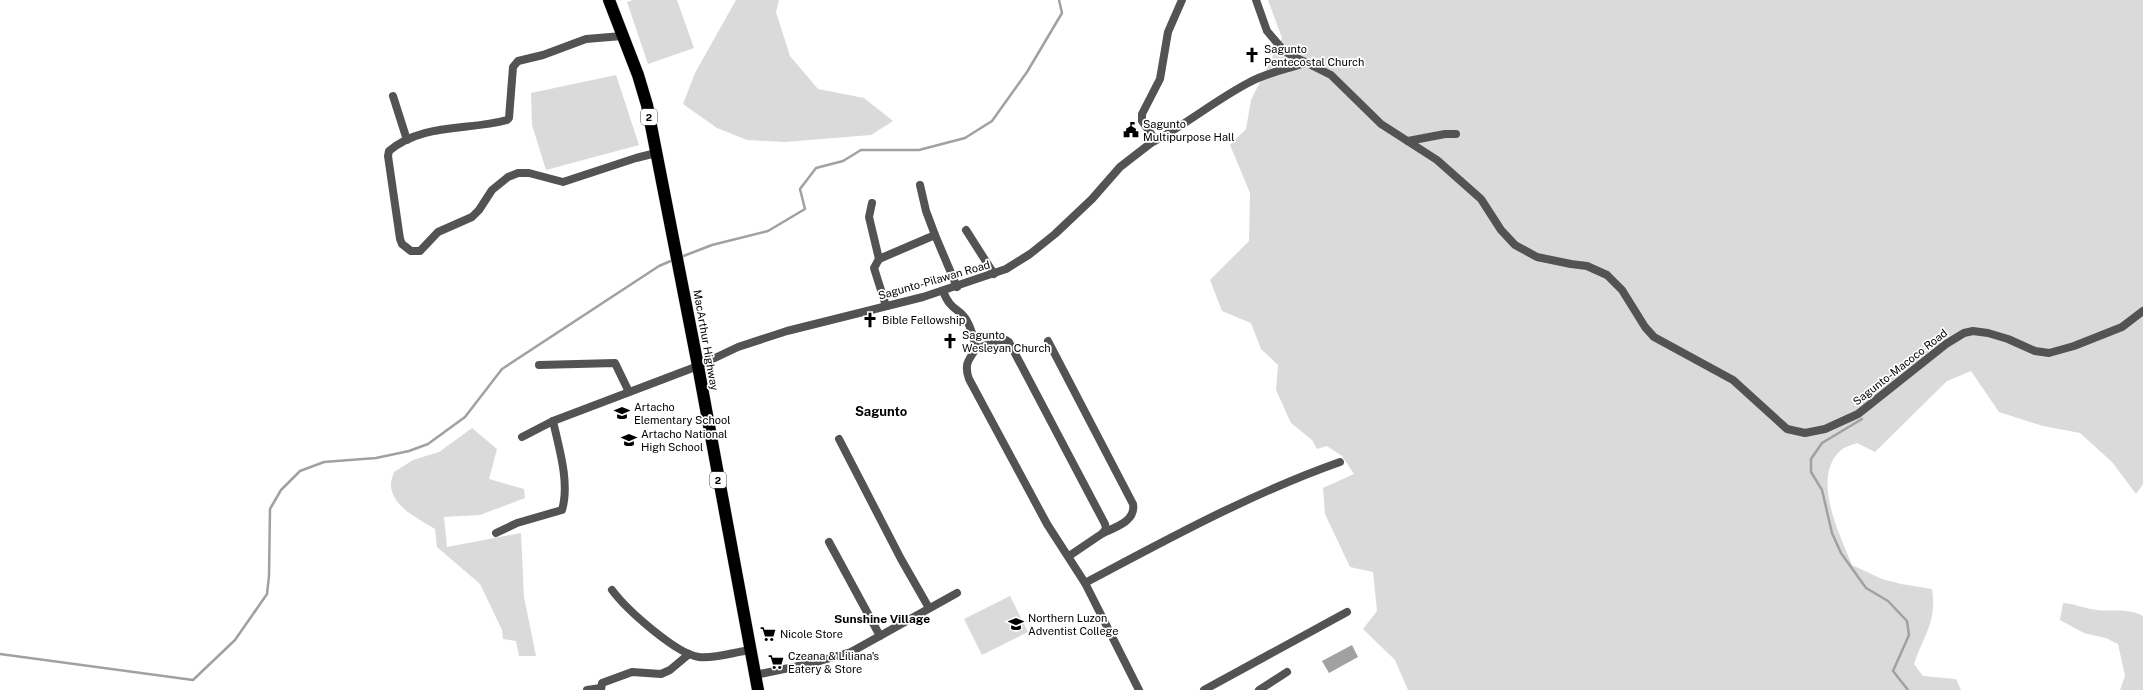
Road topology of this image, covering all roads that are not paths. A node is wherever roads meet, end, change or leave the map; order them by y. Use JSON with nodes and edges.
{"nodes":[{"id":1,"x":609,"y":0,"type":"edge"},
{"id":2,"x":1182,"y":0,"type":"edge"},
{"id":3,"x":1256,"y":0,"type":"edge"},
{"id":4,"x":622,"y":36,"type":"junction"},
{"id":5,"x":1304,"y":63,"type":"junction"},
{"id":6,"x":393,"y":96,"type":"dead end"},
{"id":7,"x":1456,"y":134,"type":"dead end"},
{"id":8,"x":407,"y":140,"type":"junction"},
{"id":9,"x":1408,"y":141,"type":"junction"},
{"id":10,"x":1151,"y":143,"type":"junction"},
{"id":11,"x":656,"y":153,"type":"junction"},
{"id":12,"x":920,"y":185,"type":"dead end"},
{"id":13,"x":872,"y":203,"type":"dead end"},
{"id":14,"x":966,"y":230,"type":"dead end"},
{"id":15,"x":935,"y":235,"type":"junction"},
{"id":16,"x":879,"y":259,"type":"junction"},
{"id":17,"x":994,"y":274,"type":"junction"},
{"id":18,"x":957,"y":287,"type":"junction"},
{"id":19,"x":943,"y":291,"type":"junction"},
{"id":20,"x":886,"y":306,"type":"junction"},
{"id":21,"x":2143,"y":311,"type":"edge"},
{"id":22,"x":1048,"y":341,"type":"dead end"},
{"id":23,"x":976,"y":349,"type":"junction"},
{"id":24,"x":539,"y":365,"type":"dead end"},
{"id":25,"x":698,"y":366,"type":"junction"},
{"id":26,"x":629,"y":392,"type":"junction"},
{"id":27,"x":553,"y":421,"type":"junction"},
{"id":28,"x":522,"y":437,"type":"dead end"},
{"id":29,"x":839,"y":439,"type":"dead end"},
{"id":30,"x":1340,"y":462,"type":"dead end"},
{"id":31,"x":496,"y":533,"type":"dead end"},
{"id":32,"x":1104,"y":533,"type":"junction"},
{"id":33,"x":829,"y":542,"type":"dead end"},
{"id":34,"x":1069,"y":556,"type":"junction"},
{"id":35,"x":1085,"y":583,"type":"junction"},
{"id":36,"x":612,"y":590,"type":"dead end"},
{"id":37,"x":957,"y":593,"type":"dead end"},
{"id":38,"x":929,"y":608,"type":"junction"},
{"id":39,"x":1347,"y":612,"type":"dead end"},
{"id":40,"x":880,"y":636,"type":"junction"},
{"id":41,"x":750,"y":650,"type":"junction"},
{"id":42,"x":689,"y":654,"type":"junction"},
{"id":43,"x":1287,"y":672,"type":"dead end"},
{"id":44,"x":755,"y":675,"type":"junction"},
{"id":45,"x":601,"y":689,"type":"edge"},
{"id":46,"x":587,"y":690,"type":"edge"},
{"id":47,"x":758,"y":690,"type":"edge"},
{"id":48,"x":1140,"y":690,"type":"edge"},
{"id":49,"x":1204,"y":690,"type":"edge"},
{"id":50,"x":1259,"y":690,"type":"edge"}],
"edges":[{"from":1,"to":4,"type":"highway","name":"MacArthur Highway","number":"2"},
{"from":2,"to":10,"type":"street"},
{"from":3,"to":5,"type":"street","name":"Sagunto-Macoco Road"},
{"from":4,"to":8,"type":"street"},
{"from":4,"to":11,"type":"highway","name":"MacArthur Highway","number":"2"},
{"from":5,"to":9,"type":"street","name":"Sagunto-Macoco Road"},
{"from":5,"to":10,"type":"street","name":"Sagunto-Pilawan Road"},
{"from":6,"to":8,"type":"street"},
{"from":7,"to":9,"type":"street"},
{"from":8,"to":11,"type":"street"},
{"from":9,"to":21,"type":"street","name":"Sagunto-Macoco Road"},
{"from":10,"to":17,"type":"street","name":"Sagunto-Pilawan Road"},
{"from":11,"to":25,"type":"highway","name":"MacArthur Highway","number":"2"},
{"from":12,"to":15,"type":"street"},
{"from":13,"to":16,"type":"street"},
{"from":14,"to":17,"type":"street"},
{"from":15,"to":16,"type":"street"},
{"from":15,"to":18,"type":"street"},
{"from":16,"to":20,"type":"street"},
{"from":17,"to":18,"type":"street","name":"Sagunto-Pilawan Road"},
{"from":18,"to":19,"type":"street","name":"Sagunto-Pilawan Road"},
{"from":19,"to":20,"type":"street","name":"Sagunto-Pilawan Road"},
{"from":19,"to":23,"type":"street"},
{"from":20,"to":25,"type":"street","name":"Sagunto-Pilawan Road"},
{"from":22,"to":32,"type":"street"},
{"from":23,"to":32,"type":"street"},
{"from":23,"to":34,"type":"street"},
{"from":24,"to":26,"type":"street"},
{"from":25,"to":26,"type":"street","name":"Sagunto-Pilawan Road"},
{"from":25,"to":41,"type":"highway","name":"MacArthur Highway","number":"2"},
{"from":26,"to":27,"type":"street","name":"Sagunto-Pilawan Road"},
{"from":27,"to":28,"type":"street","name":"Sagunto-Pilawan Road"},
{"from":27,"to":31,"type":"street"},
{"from":29,"to":38,"type":"street"},
{"from":30,"to":35,"type":"street"},
{"from":32,"to":34,"type":"street"},
{"from":33,"to":40,"type":"street"},
{"from":34,"to":35,"type":"street"},
{"from":35,"to":48,"type":"street"},
{"from":36,"to":42,"type":"street"},
{"from":37,"to":38,"type":"street"},
{"from":38,"to":40,"type":"street"},
{"from":39,"to":49,"type":"street"},
{"from":40,"to":44,"type":"street"},
{"from":41,"to":42,"type":"street"},
{"from":41,"to":44,"type":"highway","name":"MacArthur Highway","number":"2"},
{"from":42,"to":45,"type":"street"},
{"from":43,"to":50,"type":"street"},
{"from":44,"to":47,"type":"highway","name":"MacArthur Highway","number":"2"},
{"from":45,"to":46,"type":"street"}]}
